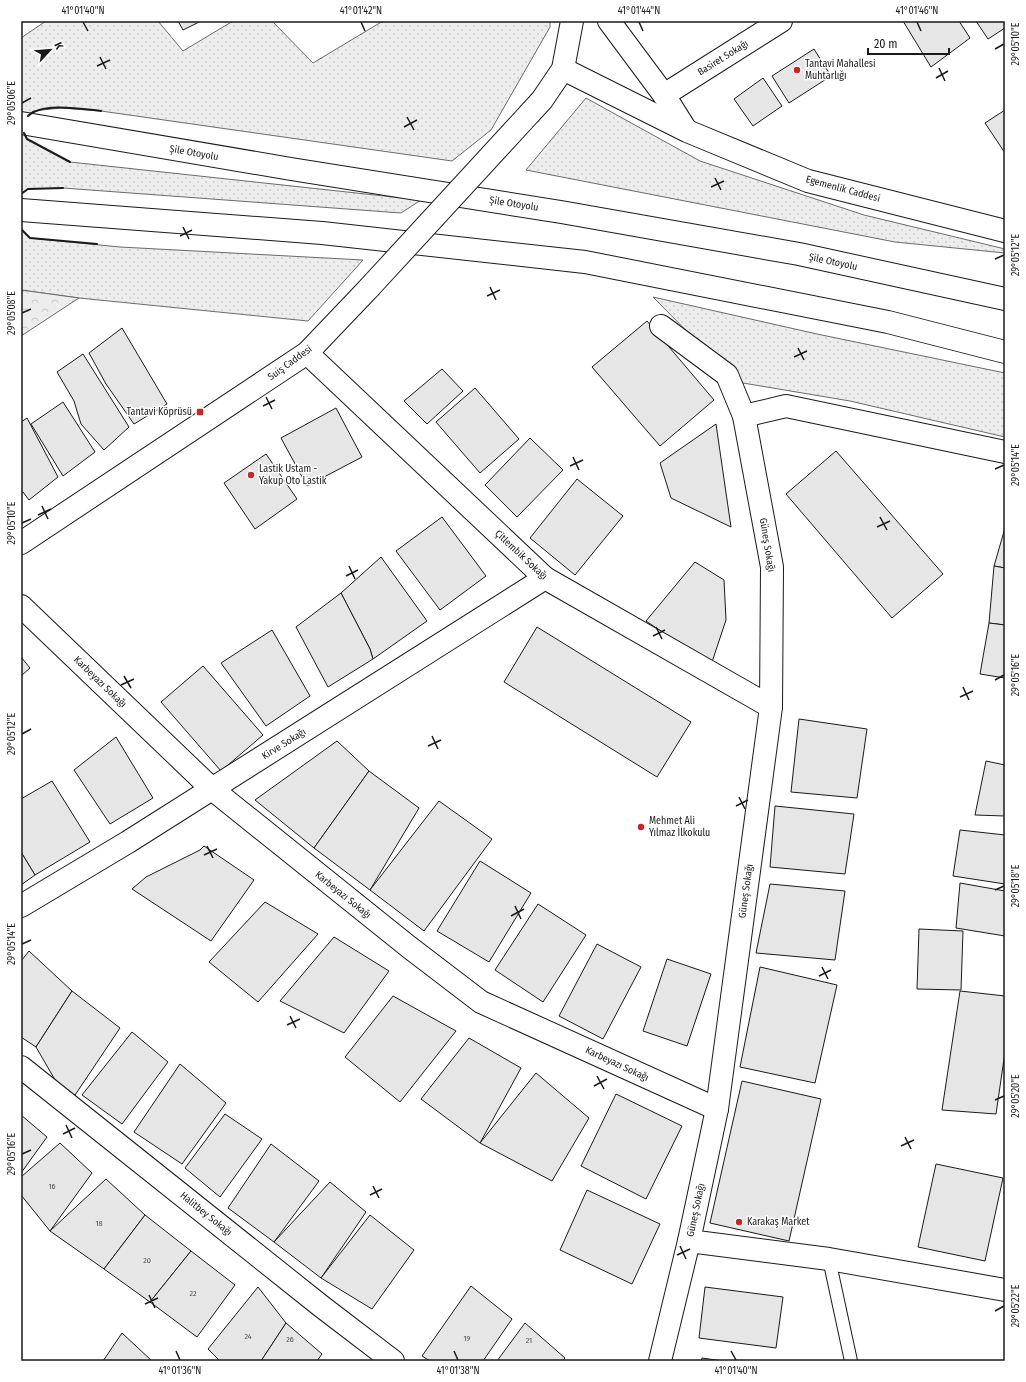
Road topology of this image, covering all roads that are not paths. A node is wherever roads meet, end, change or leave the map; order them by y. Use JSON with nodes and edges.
{"nodes":[{"id":1,"x":572,"y":21,"type":"edge"},
{"id":2,"x":610,"y":21,"type":"edge"},
{"id":3,"x":781,"y":21,"type":"edge"},
{"id":4,"x":563,"y":69,"type":"junction"},
{"id":5,"x":664,"y":95,"type":"junction"},
{"id":6,"x":21,"y":123,"type":"edge"},
{"id":7,"x":687,"y":131,"type":"junction"},
{"id":8,"x":21,"y":210,"type":"edge"},
{"id":9,"x":1005,"y":231,"type":"edge"},
{"id":10,"x":1005,"y":299,"type":"edge"},
{"id":11,"x":660,"y":326,"type":"dead end"},
{"id":12,"x":1005,"y":352,"type":"edge"},
{"id":13,"x":307,"y":353,"type":"junction"},
{"id":14,"x":744,"y":416,"type":"junction"},
{"id":15,"x":1005,"y":452,"type":"edge"},
{"id":16,"x":21,"y":543,"type":"edge"},
{"id":17,"x":545,"y":578,"type":"junction"},
{"id":18,"x":21,"y":606,"type":"edge"},
{"id":19,"x":771,"y":707,"type":"junction"},
{"id":20,"x":212,"y":789,"type":"junction"},
{"id":21,"x":21,"y":906,"type":"edge"},
{"id":22,"x":21,"y":1067,"type":"edge"},
{"id":23,"x":717,"y":1109,"type":"junction"},
{"id":24,"x":689,"y":1241,"type":"junction"},
{"id":25,"x":829,"y":1259,"type":"junction"},
{"id":26,"x":1005,"y":1290,"type":"edge"},
{"id":27,"x":393,"y":1361,"type":"edge"},
{"id":28,"x":660,"y":1361,"type":"edge"},
{"id":29,"x":851,"y":1361,"type":"edge"}],
"edges":[{"from":1,"to":4,"type":"main road"},
{"from":2,"to":5,"type":"main road"},
{"from":3,"to":5,"type":"main road","name":"Basiret Sokağı"},
{"from":4,"to":7,"type":"main road","name":"Egemenlik Caddesi"},
{"from":4,"to":13,"type":"main road","name":"Suiş Caddesi","bridge":true},
{"from":5,"to":7,"type":"main road"},
{"from":6,"to":10,"type":"main road","name":"Şile Otoyolu"},
{"from":7,"to":9,"type":"main road","name":"Egemenlik Caddesi"},
{"from":8,"to":12,"type":"main road"},
{"from":11,"to":14,"type":"main road","name":"Güneş Sokağı"},
{"from":13,"to":16,"type":"main road","name":"Suiş Caddesi"},
{"from":13,"to":17,"type":"main road","name":"Çitlembik Sokağı"},
{"from":14,"to":15,"type":"main road"},
{"from":14,"to":19,"type":"main road","name":"Güneş Sokağı"},
{"from":17,"to":19,"type":"main road","name":"Çitlembik Sokağı"},
{"from":17,"to":20,"type":"main road","name":"Kirve Sokağı"},
{"from":18,"to":20,"type":"main road","name":"Karbeyazı Sokağı"},
{"from":19,"to":23,"type":"main road","name":"Güneş Sokağı"},
{"from":20,"to":21,"type":"main road","name":"Kirve Sokağı"},
{"from":20,"to":23,"type":"main road","name":"Karbeyazı Sokağı"},
{"from":22,"to":27,"type":"main road","name":"Halitbey Sokağı"},
{"from":23,"to":24,"type":"main road","name":"Güneş Sokağı"},
{"from":24,"to":25,"type":"main road"},
{"from":24,"to":28,"type":"main road","name":"Güneş Sokağı"},
{"from":25,"to":26,"type":"main road"},
{"from":25,"to":29,"type":"lane"}]}
